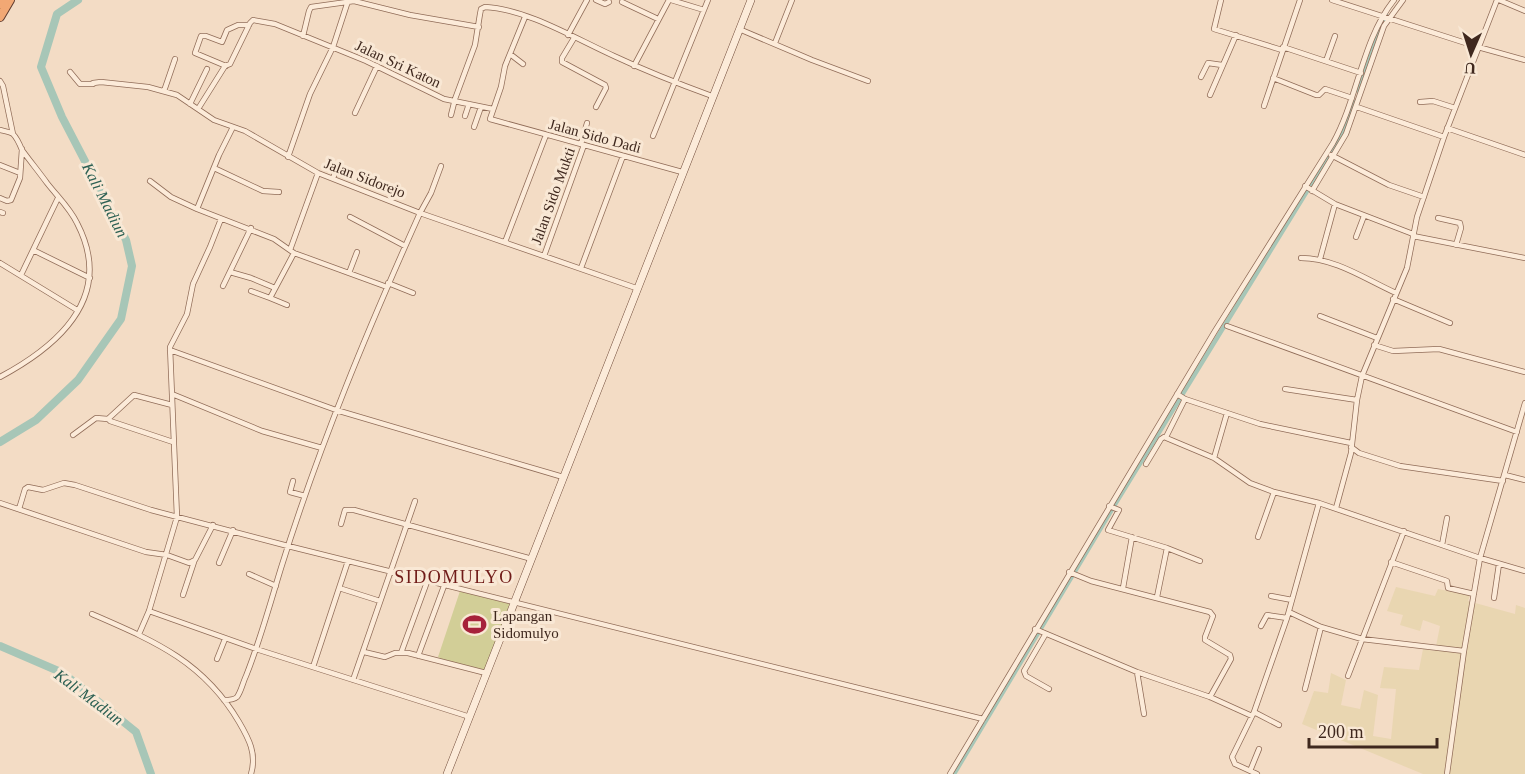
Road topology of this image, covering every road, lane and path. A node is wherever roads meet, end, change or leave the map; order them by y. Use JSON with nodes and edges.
{"nodes":[{"id":1,"x":2,"y":0,"type":"edge"},
{"id":2,"x":10,"y":0,"type":"edge"},
{"id":3,"x":481,"y":0,"type":"edge"},
{"id":4,"x":587,"y":0,"type":"edge"},
{"id":5,"x":596,"y":0,"type":"edge"},
{"id":6,"x":670,"y":0,"type":"edge"},
{"id":7,"x":708,"y":0,"type":"edge"},
{"id":8,"x":751,"y":0,"type":"edge"},
{"id":9,"x":792,"y":0,"type":"edge"},
{"id":10,"x":1221,"y":0,"type":"edge"},
{"id":11,"x":1300,"y":0,"type":"edge"},
{"id":12,"x":1332,"y":0,"type":"edge"},
{"id":13,"x":1394,"y":0,"type":"edge"},
{"id":14,"x":1403,"y":0,"type":"edge"},
{"id":15,"x":1498,"y":0,"type":"edge"},
{"id":16,"x":348,"y":1,"type":"edge"},
{"id":17,"x":609,"y":2,"type":"dead end"},
{"id":18,"x":622,"y":2,"type":"dead end"},
{"id":19,"x":0,"y":4,"type":"edge"},
{"id":20,"x":483,"y":8,"type":"junction"},
{"id":21,"x":704,"y":10,"type":"junction"},
{"id":22,"x":1525,"y":10,"type":"edge"},
{"id":23,"x":0,"y":17,"type":"edge"},
{"id":24,"x":525,"y":17,"type":"junction"},
{"id":25,"x":1386,"y":17,"type":"junction"},
{"id":26,"x":658,"y":19,"type":"junction"},
{"id":27,"x":249,"y":25,"type":"junction"},
{"id":28,"x":478,"y":27,"type":"junction"},
{"id":29,"x":739,"y":29,"type":"junction"},
{"id":30,"x":1236,"y":35,"type":"junction"},
{"id":31,"x":303,"y":36,"type":"junction"},
{"id":32,"x":571,"y":36,"type":"junction"},
{"id":33,"x":1335,"y":36,"type":"dead end"},
{"id":34,"x":775,"y":43,"type":"junction"},
{"id":35,"x":333,"y":47,"type":"junction"},
{"id":36,"x":1478,"y":47,"type":"junction"},
{"id":37,"x":1283,"y":48,"type":"junction"},
{"id":38,"x":188,"y":51,"type":"dead end"},
{"id":39,"x":195,"y":53,"type":"junction"},
{"id":40,"x":510,"y":54,"type":"junction"},
{"id":41,"x":175,"y":59,"type":"dead end"},
{"id":42,"x":1525,"y":60,"type":"edge"},
{"id":43,"x":1326,"y":61,"type":"junction"},
{"id":44,"x":523,"y":64,"type":"dead end"},
{"id":45,"x":1222,"y":65,"type":"junction"},
{"id":46,"x":226,"y":66,"type":"junction"},
{"id":47,"x":377,"y":66,"type":"junction"},
{"id":48,"x":634,"y":66,"type":"junction"},
{"id":49,"x":207,"y":69,"type":"dead end"},
{"id":50,"x":70,"y":72,"type":"dead end"},
{"id":51,"x":1361,"y":74,"type":"junction"},
{"id":52,"x":1201,"y":77,"type":"dead end"},
{"id":53,"x":1273,"y":78,"type":"junction"},
{"id":54,"x":0,"y":81,"type":"edge"},
{"id":55,"x":868,"y":81,"type":"dead end"},
{"id":56,"x":675,"y":82,"type":"junction"},
{"id":57,"x":164,"y":91,"type":"junction"},
{"id":58,"x":1210,"y":94,"type":"dead end"},
{"id":59,"x":712,"y":96,"type":"junction"},
{"id":60,"x":1352,"y":98,"type":"junction"},
{"id":61,"x":454,"y":101,"type":"junction"},
{"id":62,"x":1420,"y":102,"type":"dead end"},
{"id":63,"x":190,"y":104,"type":"junction"},
{"id":64,"x":469,"y":104,"type":"junction"},
{"id":65,"x":1264,"y":106,"type":"dead end"},
{"id":66,"x":481,"y":107,"type":"junction"},
{"id":67,"x":596,"y":107,"type":"dead end"},
{"id":68,"x":1357,"y":107,"type":"junction"},
{"id":69,"x":1455,"y":108,"type":"junction"},
{"id":70,"x":198,"y":109,"type":"junction"},
{"id":71,"x":493,"y":109,"type":"junction"},
{"id":72,"x":355,"y":113,"type":"dead end"},
{"id":73,"x":451,"y":115,"type":"dead end"},
{"id":74,"x":465,"y":116,"type":"dead end"},
{"id":75,"x":588,"y":123,"type":"dead end"},
{"id":76,"x":233,"y":127,"type":"junction"},
{"id":77,"x":474,"y":128,"type":"dead end"},
{"id":78,"x":1447,"y":128,"type":"junction"},
{"id":79,"x":0,"y":130,"type":"edge"},
{"id":80,"x":13,"y":134,"type":"junction"},
{"id":81,"x":546,"y":135,"type":"junction"},
{"id":82,"x":653,"y":136,"type":"dead end"},
{"id":83,"x":1444,"y":138,"type":"junction"},
{"id":84,"x":583,"y":144,"type":"junction"},
{"id":85,"x":22,"y":149,"type":"junction"},
{"id":86,"x":1330,"y":155,"type":"junction"},
{"id":87,"x":1525,"y":155,"type":"edge"},
{"id":88,"x":288,"y":156,"type":"junction"},
{"id":89,"x":623,"y":156,"type":"junction"},
{"id":90,"x":339,"y":163,"type":"dead end"},
{"id":91,"x":0,"y":165,"type":"edge"},
{"id":92,"x":441,"y":166,"type":"dead end"},
{"id":93,"x":214,"y":168,"type":"junction"},
{"id":94,"x":682,"y":172,"type":"junction"},
{"id":95,"x":20,"y":173,"type":"junction"},
{"id":96,"x":318,"y":173,"type":"junction"},
{"id":97,"x":333,"y":178,"type":"junction"},
{"id":98,"x":150,"y":181,"type":"dead end"},
{"id":99,"x":1308,"y":188,"type":"junction"},
{"id":100,"x":279,"y":192,"type":"dead end"},
{"id":101,"x":1424,"y":197,"type":"junction"},
{"id":102,"x":0,"y":198,"type":"edge"},
{"id":103,"x":58,"y":198,"type":"junction"},
{"id":104,"x":1335,"y":204,"type":"junction"},
{"id":105,"x":197,"y":209,"type":"junction"},
{"id":106,"x":420,"y":213,"type":"junction"},
{"id":107,"x":1364,"y":216,"type":"junction"},
{"id":108,"x":350,"y":217,"type":"dead end"},
{"id":109,"x":1438,"y":218,"type":"dead end"},
{"id":110,"x":220,"y":219,"type":"junction"},
{"id":111,"x":250,"y":228,"type":"junction"},
{"id":112,"x":1413,"y":235,"type":"junction"},
{"id":113,"x":1356,"y":237,"type":"dead end"},
{"id":114,"x":506,"y":242,"type":"junction"},
{"id":115,"x":1456,"y":245,"type":"junction"},
{"id":116,"x":405,"y":246,"type":"junction"},
{"id":117,"x":33,"y":250,"type":"junction"},
{"id":118,"x":292,"y":252,"type":"junction"},
{"id":119,"x":357,"y":252,"type":"dead end"},
{"id":120,"x":544,"y":256,"type":"junction"},
{"id":121,"x":1300,"y":258,"type":"dead end"},
{"id":122,"x":1525,"y":258,"type":"edge"},
{"id":123,"x":1320,"y":259,"type":"junction"},
{"id":124,"x":0,"y":263,"type":"edge"},
{"id":125,"x":581,"y":268,"type":"junction"},
{"id":126,"x":230,"y":272,"type":"junction"},
{"id":127,"x":349,"y":273,"type":"junction"},
{"id":128,"x":21,"y":275,"type":"junction"},
{"id":129,"x":90,"y":278,"type":"junction"},
{"id":130,"x":388,"y":285,"type":"junction"},
{"id":131,"x":223,"y":286,"type":"dead end"},
{"id":132,"x":275,"y":288,"type":"junction"},
{"id":133,"x":636,"y":288,"type":"junction"},
{"id":134,"x":251,"y":291,"type":"dead end"},
{"id":135,"x":413,"y":293,"type":"dead end"},
{"id":136,"x":1396,"y":293,"type":"junction"},
{"id":137,"x":270,"y":298,"type":"junction"},
{"id":138,"x":1393,"y":299,"type":"junction"},
{"id":139,"x":287,"y":305,"type":"dead end"},
{"id":140,"x":77,"y":310,"type":"junction"},
{"id":141,"x":1320,"y":316,"type":"dead end"},
{"id":142,"x":1450,"y":323,"type":"dead end"},
{"id":143,"x":1227,"y":326,"type":"dead end"},
{"id":144,"x":1377,"y":338,"type":"junction"},
{"id":145,"x":1374,"y":345,"type":"junction"},
{"id":146,"x":170,"y":350,"type":"junction"},
{"id":147,"x":1525,"y":372,"type":"edge"},
{"id":148,"x":1362,"y":376,"type":"junction"},
{"id":149,"x":0,"y":377,"type":"edge"},
{"id":150,"x":1285,"y":389,"type":"dead end"},
{"id":151,"x":172,"y":394,"type":"junction"},
{"id":152,"x":1177,"y":395,"type":"junction"},
{"id":153,"x":1184,"y":399,"type":"junction"},
{"id":154,"x":1357,"y":400,"type":"junction"},
{"id":155,"x":1525,"y":403,"type":"edge"},
{"id":156,"x":172,"y":405,"type":"junction"},
{"id":157,"x":336,"y":410,"type":"junction"},
{"id":158,"x":1227,"y":413,"type":"junction"},
{"id":159,"x":108,"y":419,"type":"junction"},
{"id":160,"x":1517,"y":432,"type":"junction"},
{"id":161,"x":74,"y":435,"type":"dead end"},
{"id":162,"x":1166,"y":438,"type":"junction"},
{"id":163,"x":173,"y":442,"type":"junction"},
{"id":164,"x":1351,"y":445,"type":"junction"},
{"id":165,"x":322,"y":448,"type":"junction"},
{"id":166,"x":1351,"y":453,"type":"junction"},
{"id":167,"x":1359,"y":453,"type":"junction"},
{"id":168,"x":1214,"y":458,"type":"junction"},
{"id":169,"x":1146,"y":464,"type":"dead end"},
{"id":170,"x":1505,"y":475,"type":"junction"},
{"id":171,"x":563,"y":477,"type":"junction"},
{"id":172,"x":1525,"y":480,"type":"edge"},
{"id":173,"x":293,"y":481,"type":"dead end"},
{"id":174,"x":1503,"y":481,"type":"junction"},
{"id":175,"x":1274,"y":492,"type":"junction"},
{"id":176,"x":305,"y":496,"type":"junction"},
{"id":177,"x":415,"y":501,"type":"dead end"},
{"id":178,"x":0,"y":502,"type":"edge"},
{"id":179,"x":1318,"y":503,"type":"junction"},
{"id":180,"x":1111,"y":506,"type":"junction"},
{"id":181,"x":1336,"y":508,"type":"junction"},
{"id":182,"x":19,"y":509,"type":"junction"},
{"id":183,"x":177,"y":517,"type":"junction"},
{"id":184,"x":1447,"y":518,"type":"dead end"},
{"id":185,"x":340,"y":524,"type":"dead end"},
{"id":186,"x":407,"y":524,"type":"junction"},
{"id":187,"x":213,"y":525,"type":"junction"},
{"id":188,"x":233,"y":530,"type":"junction"},
{"id":189,"x":1404,"y":531,"type":"junction"},
{"id":190,"x":1132,"y":537,"type":"junction"},
{"id":191,"x":1258,"y":537,"type":"dead end"},
{"id":192,"x":1442,"y":545,"type":"junction"},
{"id":193,"x":288,"y":546,"type":"junction"},
{"id":194,"x":1167,"y":548,"type":"junction"},
{"id":195,"x":167,"y":555,"type":"junction"},
{"id":196,"x":1480,"y":558,"type":"junction"},
{"id":197,"x":532,"y":559,"type":"junction"},
{"id":198,"x":348,"y":561,"type":"junction"},
{"id":199,"x":1200,"y":561,"type":"dead end"},
{"id":200,"x":194,"y":562,"type":"junction"},
{"id":201,"x":1391,"y":562,"type":"junction"},
{"id":202,"x":219,"y":563,"type":"dead end"},
{"id":203,"x":1499,"y":564,"type":"junction"},
{"id":204,"x":1525,"y":571,"type":"edge"},
{"id":205,"x":390,"y":572,"type":"junction"},
{"id":206,"x":249,"y":574,"type":"dead end"},
{"id":207,"x":1072,"y":574,"type":"junction"},
{"id":208,"x":427,"y":582,"type":"junction"},
{"id":209,"x":276,"y":586,"type":"junction"},
{"id":210,"x":444,"y":586,"type":"junction"},
{"id":211,"x":339,"y":588,"type":"junction"},
{"id":212,"x":1123,"y":588,"type":"junction"},
{"id":213,"x":1474,"y":594,"type":"junction"},
{"id":214,"x":183,"y":595,"type":"dead end"},
{"id":215,"x":1271,"y":596,"type":"dead end"},
{"id":216,"x":1157,"y":597,"type":"junction"},
{"id":217,"x":1494,"y":598,"type":"dead end"},
{"id":218,"x":1292,"y":600,"type":"junction"},
{"id":219,"x":380,"y":602,"type":"junction"},
{"id":220,"x":514,"y":602,"type":"junction"},
{"id":221,"x":149,"y":611,"type":"junction"},
{"id":222,"x":1289,"y":612,"type":"junction"},
{"id":223,"x":92,"y":614,"type":"dead end"},
{"id":224,"x":1287,"y":618,"type":"junction"},
{"id":225,"x":1261,"y":626,"type":"dead end"},
{"id":226,"x":1321,"y":627,"type":"junction"},
{"id":227,"x":1039,"y":632,"type":"junction"},
{"id":228,"x":139,"y":634,"type":"junction"},
{"id":229,"x":225,"y":639,"type":"junction"},
{"id":230,"x":1362,"y":639,"type":"junction"},
{"id":231,"x":256,"y":649,"type":"junction"},
{"id":232,"x":1464,"y":651,"type":"junction"},
{"id":233,"x":364,"y":652,"type":"junction"},
{"id":234,"x":401,"y":652,"type":"junction"},
{"id":235,"x":418,"y":656,"type":"junction"},
{"id":236,"x":217,"y":659,"type":"dead end"},
{"id":237,"x":313,"y":668,"type":"junction"},
{"id":238,"x":1137,"y":672,"type":"junction"},
{"id":239,"x":486,"y":673,"type":"junction"},
{"id":240,"x":1348,"y":676,"type":"dead end"},
{"id":241,"x":353,"y":680,"type":"junction"},
{"id":242,"x":1049,"y":689,"type":"dead end"},
{"id":243,"x":1305,"y":689,"type":"dead end"},
{"id":244,"x":1210,"y":697,"type":"junction"},
{"id":245,"x":224,"y":700,"type":"junction"},
{"id":246,"x":1144,"y":714,"type":"dead end"},
{"id":247,"x":1253,"y":714,"type":"junction"},
{"id":248,"x":470,"y":717,"type":"junction"},
{"id":249,"x":983,"y":719,"type":"junction"},
{"id":250,"x":1279,"y":724,"type":"dead end"},
{"id":251,"x":1259,"y":749,"type":"dead end"},
{"id":252,"x":1246,"y":771,"type":"edge"},
{"id":253,"x":251,"y":774,"type":"edge"},
{"id":254,"x":447,"y":774,"type":"edge"},
{"id":255,"x":950,"y":774,"type":"edge"},
{"id":256,"x":1257,"y":774,"type":"edge"},
{"id":257,"x":1447,"y":774,"type":"edge"}],
"edges":[{"from":1,"to":19,"type":"highway"},
{"from":2,"to":23,"type":"highway"},
{"from":3,"to":20,"type":"street"},
{"from":4,"to":32,"type":"street"},
{"from":5,"to":17,"type":"street"},
{"from":6,"to":21,"type":"street"},
{"from":6,"to":26,"type":"street"},
{"from":7,"to":21,"type":"street"},
{"from":8,"to":29,"type":"main road"},
{"from":9,"to":34,"type":"street"},
{"from":10,"to":30,"type":"street"},
{"from":11,"to":37,"type":"street"},
{"from":12,"to":25,"type":"street"},
{"from":13,"to":25,"type":"street"},
{"from":14,"to":25,"type":"street"},
{"from":15,"to":22,"type":"street"},
{"from":15,"to":36,"type":"street"},
{"from":16,"to":28,"type":"street"},
{"from":16,"to":31,"type":"street"},
{"from":16,"to":35,"type":"street"},
{"from":18,"to":26,"type":"street"},
{"from":20,"to":24,"type":"street"},
{"from":20,"to":28,"type":"street"},
{"from":21,"to":56,"type":"street"},
{"from":24,"to":32,"type":"street"},
{"from":24,"to":40,"type":"street"},
{"from":25,"to":36,"type":"street"},
{"from":25,"to":51,"type":"street"},
{"from":25,"to":68,"type":"street"},
{"from":26,"to":48,"type":"street"},
{"from":27,"to":31,"type":"street","name":"Jalan Sri Katon"},
{"from":27,"to":39,"type":"street"},
{"from":27,"to":46,"type":"street"},
{"from":28,"to":61,"type":"street"},
{"from":29,"to":34,"type":"street"},
{"from":29,"to":59,"type":"main road"},
{"from":30,"to":37,"type":"street"},
{"from":30,"to":45,"type":"street"},
{"from":31,"to":35,"type":"street","name":"Jalan Sri Katon"},
{"from":32,"to":48,"type":"street"},
{"from":32,"to":67,"type":"street"},
{"from":33,"to":43,"type":"street"},
{"from":34,"to":55,"type":"street"},
{"from":35,"to":47,"type":"street","name":"Jalan Sri Katon"},
{"from":35,"to":88,"type":"street"},
{"from":36,"to":42,"type":"street"},
{"from":36,"to":69,"type":"street"},
{"from":37,"to":43,"type":"street"},
{"from":37,"to":53,"type":"street"},
{"from":38,"to":39,"type":"street"},
{"from":39,"to":46,"type":"street"},
{"from":40,"to":44,"type":"street"},
{"from":40,"to":71,"type":"street"},
{"from":41,"to":57,"type":"street"},
{"from":43,"to":51,"type":"street"},
{"from":45,"to":52,"type":"street"},
{"from":45,"to":58,"type":"street"},
{"from":46,"to":70,"type":"street"},
{"from":47,"to":61,"type":"street","name":"Jalan Sri Katon"},
{"from":47,"to":72,"type":"street"},
{"from":48,"to":56,"type":"street"},
{"from":49,"to":63,"type":"street"},
{"from":50,"to":57,"type":"street","name":"Jalan Sidorejo"},
{"from":51,"to":60,"type":"street"},
{"from":53,"to":60,"type":"street"},
{"from":53,"to":65,"type":"street"},
{"from":54,"to":80,"type":"street"},
{"from":56,"to":59,"type":"street"},
{"from":56,"to":82,"type":"street"},
{"from":57,"to":63,"type":"street","name":"Jalan Sidorejo"},
{"from":59,"to":94,"type":"main road"},
{"from":60,"to":86,"type":"street"},
{"from":61,"to":64,"type":"street","name":"Jalan Sri Katon"},
{"from":61,"to":73,"type":"street"},
{"from":62,"to":69,"type":"street"},
{"from":63,"to":70,"type":"street","name":"Jalan Sidorejo"},
{"from":64,"to":66,"type":"street","name":"Jalan Sri Katon"},
{"from":64,"to":74,"type":"street"},
{"from":66,"to":71,"type":"street","name":"Jalan Sri Katon"},
{"from":66,"to":77,"type":"street"},
{"from":68,"to":83,"type":"street"},
{"from":68,"to":86,"type":"street"},
{"from":69,"to":78,"type":"street"},
{"from":70,"to":76,"type":"street","name":"Jalan Sidorejo"},
{"from":71,"to":81,"type":"street","name":"Jalan Sido Dadi"},
{"from":75,"to":84,"type":"street","name":"Jalan Sido Mukti"},
{"from":76,"to":88,"type":"street","name":"Jalan Sidorejo"},
{"from":76,"to":93,"type":"street"},
{"from":78,"to":83,"type":"street"},
{"from":78,"to":87,"type":"street"},
{"from":79,"to":80,"type":"street"},
{"from":80,"to":85,"type":"street"},
{"from":81,"to":84,"type":"street","name":"Jalan Sido Dadi"},
{"from":81,"to":114,"type":"street"},
{"from":83,"to":101,"type":"street"},
{"from":84,"to":89,"type":"street","name":"Jalan Sido Dadi"},
{"from":84,"to":120,"type":"street","name":"Jalan Sido Mukti"},
{"from":85,"to":95,"type":"street"},
{"from":85,"to":103,"type":"street"},
{"from":86,"to":99,"type":"street"},
{"from":86,"to":99,"type":"street"},
{"from":86,"to":101,"type":"street"},
{"from":88,"to":96,"type":"street","name":"Jalan Sidorejo"},
{"from":89,"to":94,"type":"street","name":"Jalan Sido Dadi"},
{"from":89,"to":125,"type":"street"},
{"from":90,"to":97,"type":"street"},
{"from":91,"to":95,"type":"street"},
{"from":92,"to":106,"type":"street"},
{"from":93,"to":100,"type":"street"},
{"from":93,"to":105,"type":"street"},
{"from":94,"to":133,"type":"main road"},
{"from":95,"to":102,"type":"street"},
{"from":96,"to":97,"type":"street","name":"Jalan Sidorejo"},
{"from":96,"to":118,"type":"street"},
{"from":97,"to":106,"type":"street","name":"Jalan Sidorejo"},
{"from":98,"to":105,"type":"street"},
{"from":99,"to":104,"type":"street"},
{"from":99,"to":152,"type":"street"},
{"from":101,"to":112,"type":"street"},
{"from":103,"to":117,"type":"street"},
{"from":103,"to":129,"type":"street"},
{"from":104,"to":107,"type":"street"},
{"from":104,"to":123,"type":"street"},
{"from":105,"to":110,"type":"street"},
{"from":106,"to":114,"type":"street","name":"Jalan Sidorejo"},
{"from":106,"to":116,"type":"street"},
{"from":107,"to":112,"type":"street"},
{"from":107,"to":113,"type":"street"},
{"from":108,"to":116,"type":"street"},
{"from":109,"to":115,"type":"street"},
{"from":110,"to":111,"type":"street"},
{"from":110,"to":146,"type":"street"},
{"from":111,"to":118,"type":"street"},
{"from":111,"to":126,"type":"street"},
{"from":112,"to":115,"type":"street"},
{"from":112,"to":136,"type":"street"},
{"from":114,"to":120,"type":"street","name":"Jalan Sidorejo"},
{"from":115,"to":122,"type":"street"},
{"from":116,"to":130,"type":"street"},
{"from":117,"to":128,"type":"street"},
{"from":117,"to":129,"type":"street"},
{"from":118,"to":127,"type":"street"},
{"from":118,"to":132,"type":"street"},
{"from":119,"to":127,"type":"street"},
{"from":120,"to":125,"type":"street","name":"Jalan Sidorejo"},
{"from":121,"to":123,"type":"street"},
{"from":123,"to":136,"type":"street"},
{"from":124,"to":128,"type":"street"},
{"from":125,"to":133,"type":"street","name":"Jalan Sidorejo"},
{"from":126,"to":131,"type":"street"},
{"from":126,"to":132,"type":"street"},
{"from":127,"to":130,"type":"street"},
{"from":128,"to":140,"type":"street"},
{"from":129,"to":140,"type":"street"},
{"from":130,"to":135,"type":"street"},
{"from":130,"to":157,"type":"street"},
{"from":132,"to":137,"type":"street"},
{"from":133,"to":171,"type":"main road"},
{"from":134,"to":137,"type":"street"},
{"from":136,"to":138,"type":"street"},
{"from":137,"to":139,"type":"street"},
{"from":138,"to":142,"type":"street"},
{"from":138,"to":144,"type":"street"},
{"from":140,"to":149,"type":"street"},
{"from":141,"to":144,"type":"street"},
{"from":143,"to":148,"type":"street"},
{"from":144,"to":145,"type":"street"},
{"from":145,"to":147,"type":"street"},
{"from":145,"to":148,"type":"street"},
{"from":146,"to":151,"type":"street"},
{"from":146,"to":157,"type":"street"},
{"from":148,"to":154,"type":"street"},
{"from":148,"to":160,"type":"street"},
{"from":150,"to":154,"type":"street"},
{"from":151,"to":156,"type":"street"},
{"from":151,"to":165,"type":"street"},
{"from":152,"to":153,"type":"street"},
{"from":152,"to":180,"type":"street"},
{"from":153,"to":158,"type":"street"},
{"from":153,"to":162,"type":"street"},
{"from":154,"to":164,"type":"street"},
{"from":155,"to":160,"type":"street"},
{"from":156,"to":159,"type":"street"},
{"from":156,"to":163,"type":"street"},
{"from":157,"to":165,"type":"street"},
{"from":157,"to":171,"type":"street"},
{"from":158,"to":164,"type":"street"},
{"from":158,"to":168,"type":"street"},
{"from":159,"to":161,"type":"street"},
{"from":159,"to":163,"type":"street"},
{"from":160,"to":170,"type":"street"},
{"from":162,"to":168,"type":"street"},
{"from":162,"to":169,"type":"street"},
{"from":163,"to":183,"type":"street"},
{"from":164,"to":166,"type":"street"},
{"from":164,"to":167,"type":"street"},
{"from":165,"to":176,"type":"street"},
{"from":166,"to":167,"type":"street"},
{"from":166,"to":181,"type":"street"},
{"from":167,"to":174,"type":"street"},
{"from":168,"to":175,"type":"street"},
{"from":170,"to":172,"type":"street"},
{"from":170,"to":174,"type":"street"},
{"from":171,"to":197,"type":"main road"},
{"from":173,"to":176,"type":"street"},
{"from":174,"to":196,"type":"street"},
{"from":175,"to":179,"type":"street"},
{"from":175,"to":191,"type":"street"},
{"from":176,"to":193,"type":"street"},
{"from":177,"to":186,"type":"street"},
{"from":178,"to":182,"type":"street"},
{"from":179,"to":181,"type":"street"},
{"from":179,"to":218,"type":"street"},
{"from":180,"to":190,"type":"street"},
{"from":180,"to":207,"type":"street"},
{"from":181,"to":189,"type":"street"},
{"from":182,"to":183,"type":"street"},
{"from":182,"to":195,"type":"street"},
{"from":183,"to":187,"type":"street"},
{"from":183,"to":195,"type":"street"},
{"from":184,"to":192,"type":"street"},
{"from":185,"to":186,"type":"street"},
{"from":186,"to":197,"type":"street"},
{"from":186,"to":205,"type":"street"},
{"from":187,"to":188,"type":"street"},
{"from":187,"to":200,"type":"street"},
{"from":188,"to":193,"type":"street"},
{"from":188,"to":202,"type":"street"},
{"from":189,"to":192,"type":"street"},
{"from":189,"to":201,"type":"street"},
{"from":190,"to":194,"type":"street"},
{"from":190,"to":212,"type":"street"},
{"from":192,"to":196,"type":"street"},
{"from":193,"to":198,"type":"street"},
{"from":193,"to":209,"type":"street"},
{"from":194,"to":199,"type":"street"},
{"from":194,"to":216,"type":"street"},
{"from":195,"to":200,"type":"street"},
{"from":195,"to":221,"type":"street"},
{"from":196,"to":203,"type":"street"},
{"from":196,"to":213,"type":"street"},
{"from":197,"to":220,"type":"main road"},
{"from":198,"to":205,"type":"street"},
{"from":198,"to":211,"type":"street"},
{"from":200,"to":214,"type":"street"},
{"from":201,"to":213,"type":"street"},
{"from":201,"to":230,"type":"street"},
{"from":203,"to":204,"type":"street"},
{"from":203,"to":217,"type":"street"},
{"from":205,"to":208,"type":"street"},
{"from":205,"to":219,"type":"street"},
{"from":206,"to":209,"type":"street"},
{"from":207,"to":212,"type":"street"},
{"from":207,"to":227,"type":"street"},
{"from":208,"to":210,"type":"street"},
{"from":208,"to":234,"type":"street"},
{"from":209,"to":231,"type":"street"},
{"from":210,"to":220,"type":"street"},
{"from":210,"to":235,"type":"street"},
{"from":211,"to":219,"type":"street"},
{"from":211,"to":237,"type":"street"},
{"from":212,"to":216,"type":"street"},
{"from":213,"to":232,"type":"street"},
{"from":215,"to":218,"type":"street"},
{"from":216,"to":244,"type":"street"},
{"from":218,"to":222,"type":"street"},
{"from":219,"to":233,"type":"street"},
{"from":220,"to":239,"type":"main road"},
{"from":220,"to":249,"type":"street"},
{"from":221,"to":228,"type":"street"},
{"from":221,"to":229,"type":"street"},
{"from":222,"to":224,"type":"street"},
{"from":222,"to":226,"type":"street"},
{"from":223,"to":228,"type":"street"},
{"from":224,"to":225,"type":"street"},
{"from":224,"to":247,"type":"street"},
{"from":226,"to":230,"type":"street"},
{"from":226,"to":243,"type":"street"},
{"from":227,"to":238,"type":"street"},
{"from":227,"to":242,"type":"street"},
{"from":227,"to":249,"type":"street"},
{"from":228,"to":245,"type":"street"},
{"from":229,"to":231,"type":"street"},
{"from":229,"to":236,"type":"street"},
{"from":230,"to":232,"type":"street"},
{"from":230,"to":240,"type":"street"},
{"from":231,"to":237,"type":"street"},
{"from":231,"to":245,"type":"street"},
{"from":232,"to":257,"type":"street"},
{"from":233,"to":234,"type":"street"},
{"from":233,"to":241,"type":"street"},
{"from":234,"to":235,"type":"street"},
{"from":235,"to":239,"type":"street"},
{"from":237,"to":241,"type":"street"},
{"from":238,"to":244,"type":"street"},
{"from":238,"to":246,"type":"street"},
{"from":239,"to":248,"type":"main road"},
{"from":241,"to":248,"type":"street"},
{"from":244,"to":247,"type":"street"},
{"from":245,"to":253,"type":"street"},
{"from":247,"to":250,"type":"street"},
{"from":247,"to":252,"type":"street"},
{"from":248,"to":254,"type":"main road"},
{"from":249,"to":255,"type":"street"},
{"from":251,"to":252,"type":"street"},
{"from":252,"to":256,"type":"street"}]}
